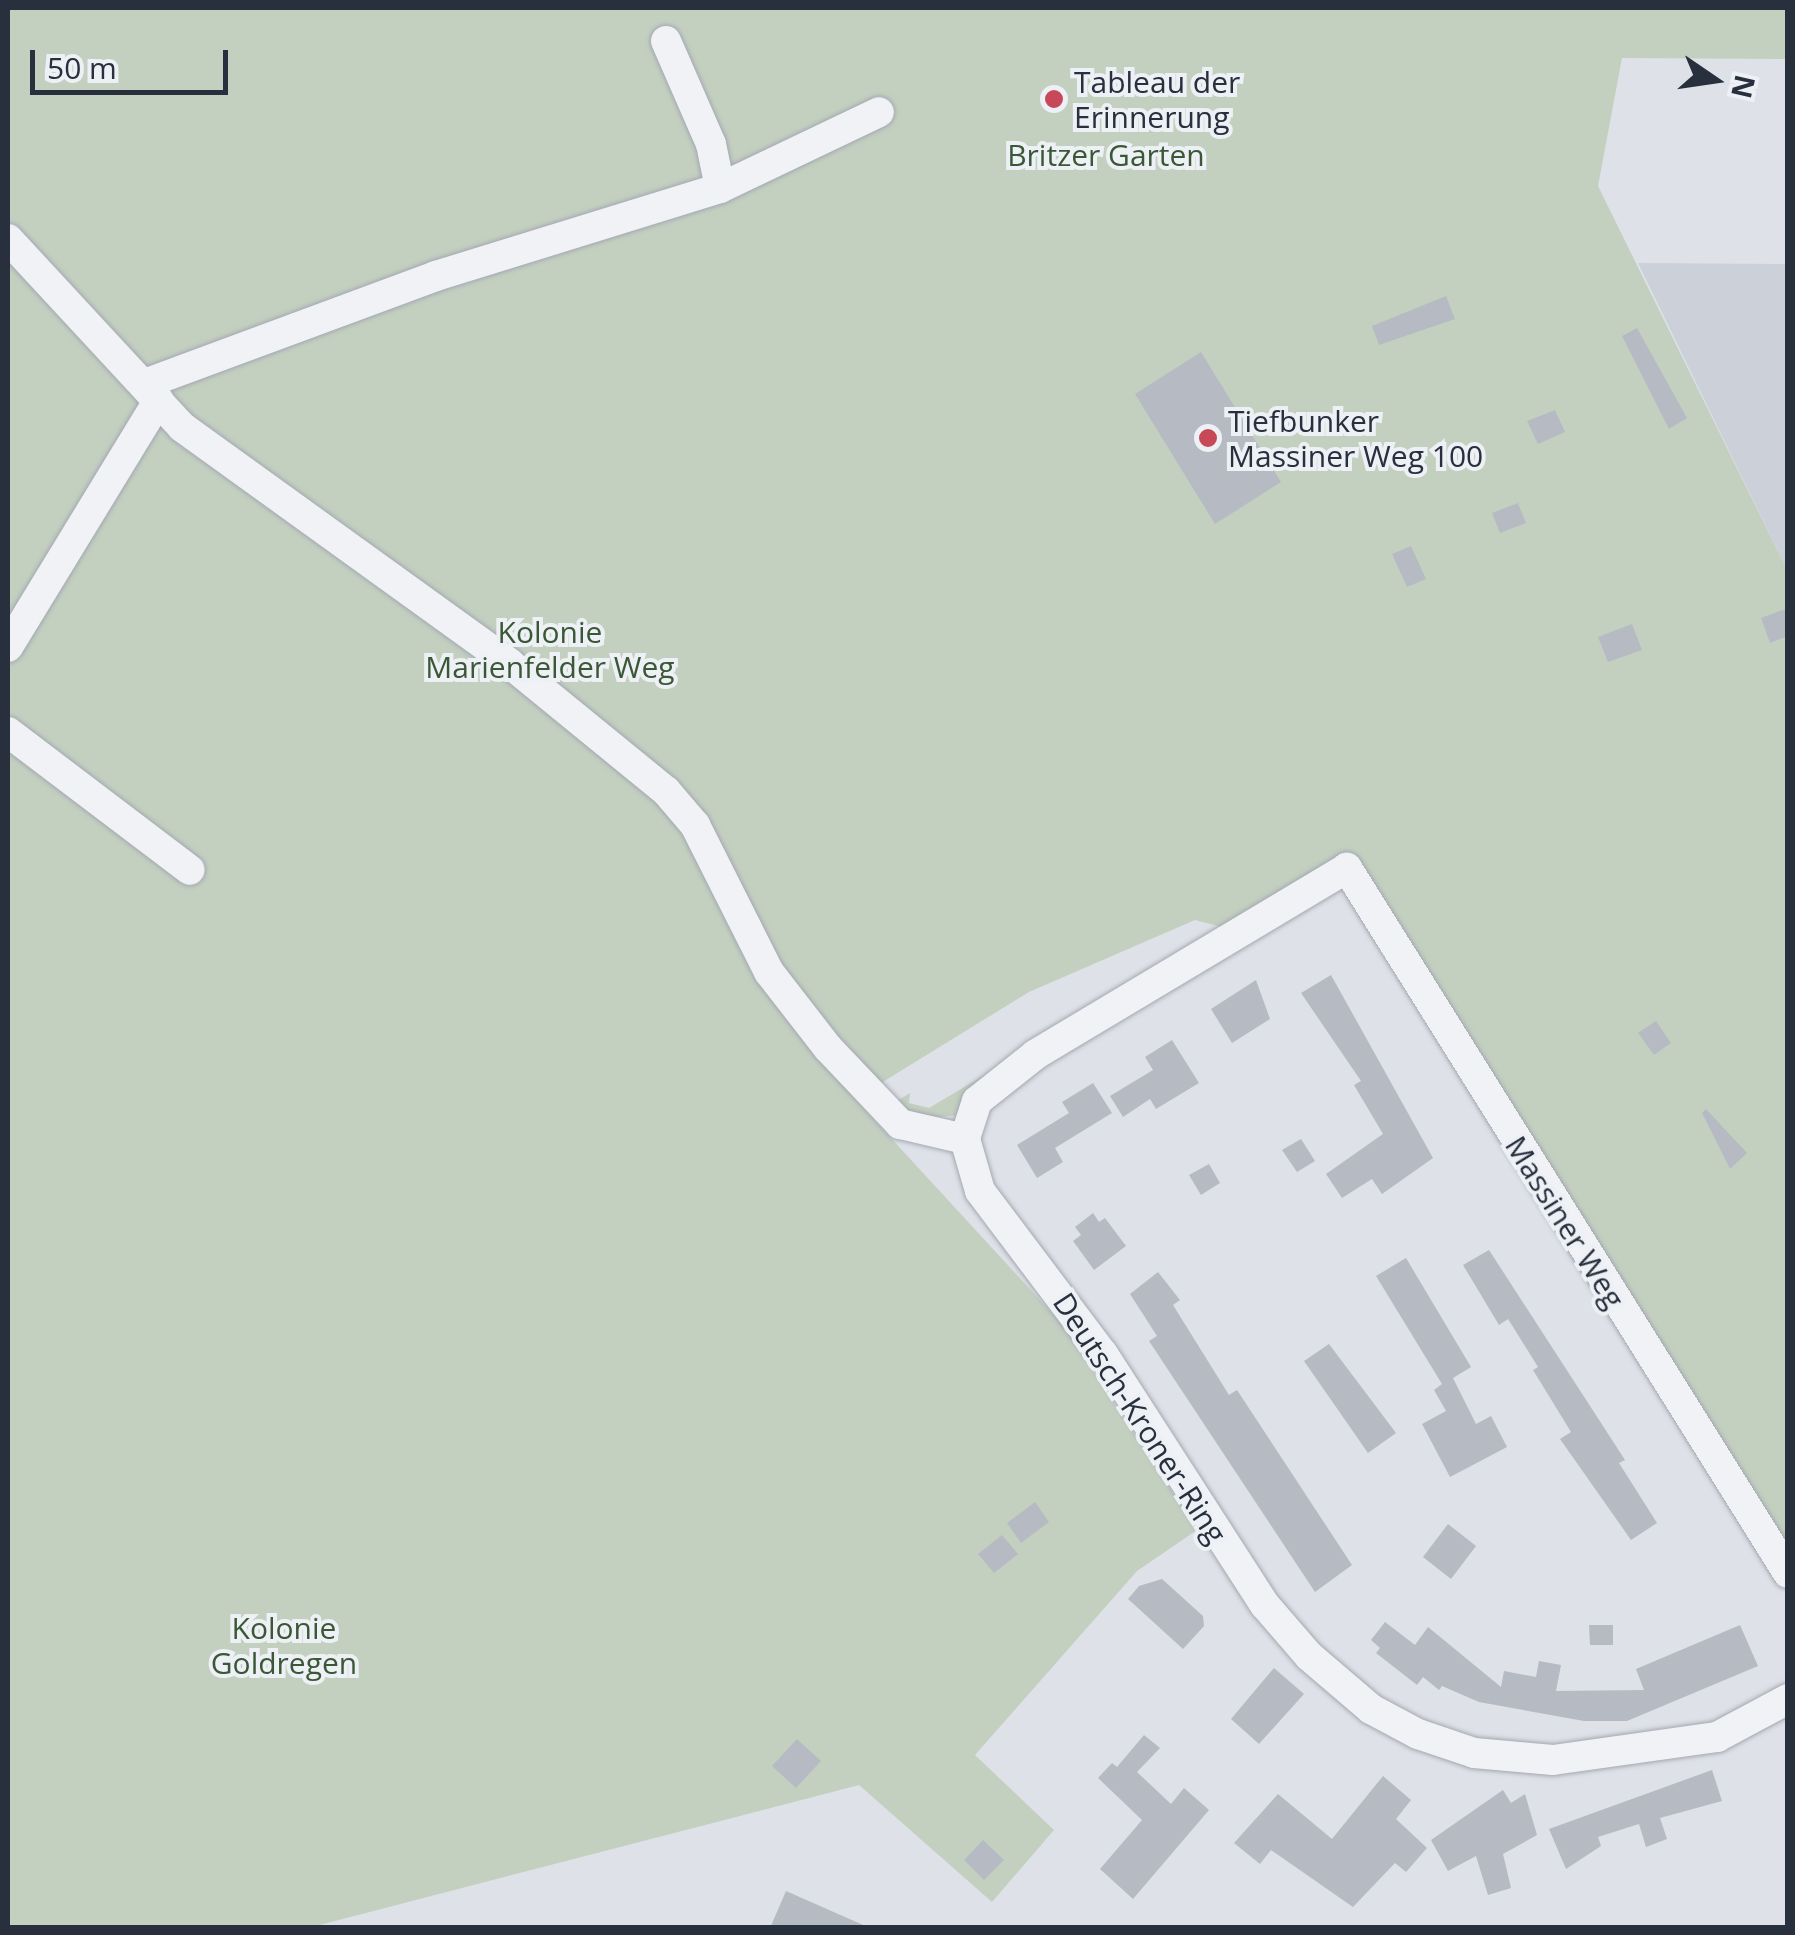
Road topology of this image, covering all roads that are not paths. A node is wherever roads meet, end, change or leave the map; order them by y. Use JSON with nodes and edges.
{"nodes":[{"id":1,"x":666,"y":41,"type":"dead end"},
{"id":2,"x":879,"y":112,"type":"dead end"},
{"id":3,"x":720,"y":188,"type":"junction"},
{"id":4,"x":8,"y":240,"type":"edge"},
{"id":5,"x":153,"y":392,"type":"junction"},
{"id":6,"x":8,"y":648,"type":"edge"},
{"id":7,"x":8,"y":732,"type":"edge"},
{"id":8,"x":190,"y":870,"type":"dead end"},
{"id":9,"x":965,"y":1140,"type":"junction"},
{"id":10,"x":1788,"y":1573,"type":"edge"},
{"id":11,"x":1788,"y":1699,"type":"edge"}],
"edges":[{"from":1,"to":3,"type":"street"},
{"from":2,"to":3,"type":"street"},
{"from":3,"to":5,"type":"street"},
{"from":4,"to":5,"type":"street"},
{"from":5,"to":6,"type":"street"},
{"from":5,"to":9,"type":"street"},
{"from":7,"to":8,"type":"street"},
{"from":9,"to":10,"type":"street","name":"Massiner Weg"},
{"from":9,"to":11,"type":"street","name":"Deutsch-Kroner-Ring"}]}
